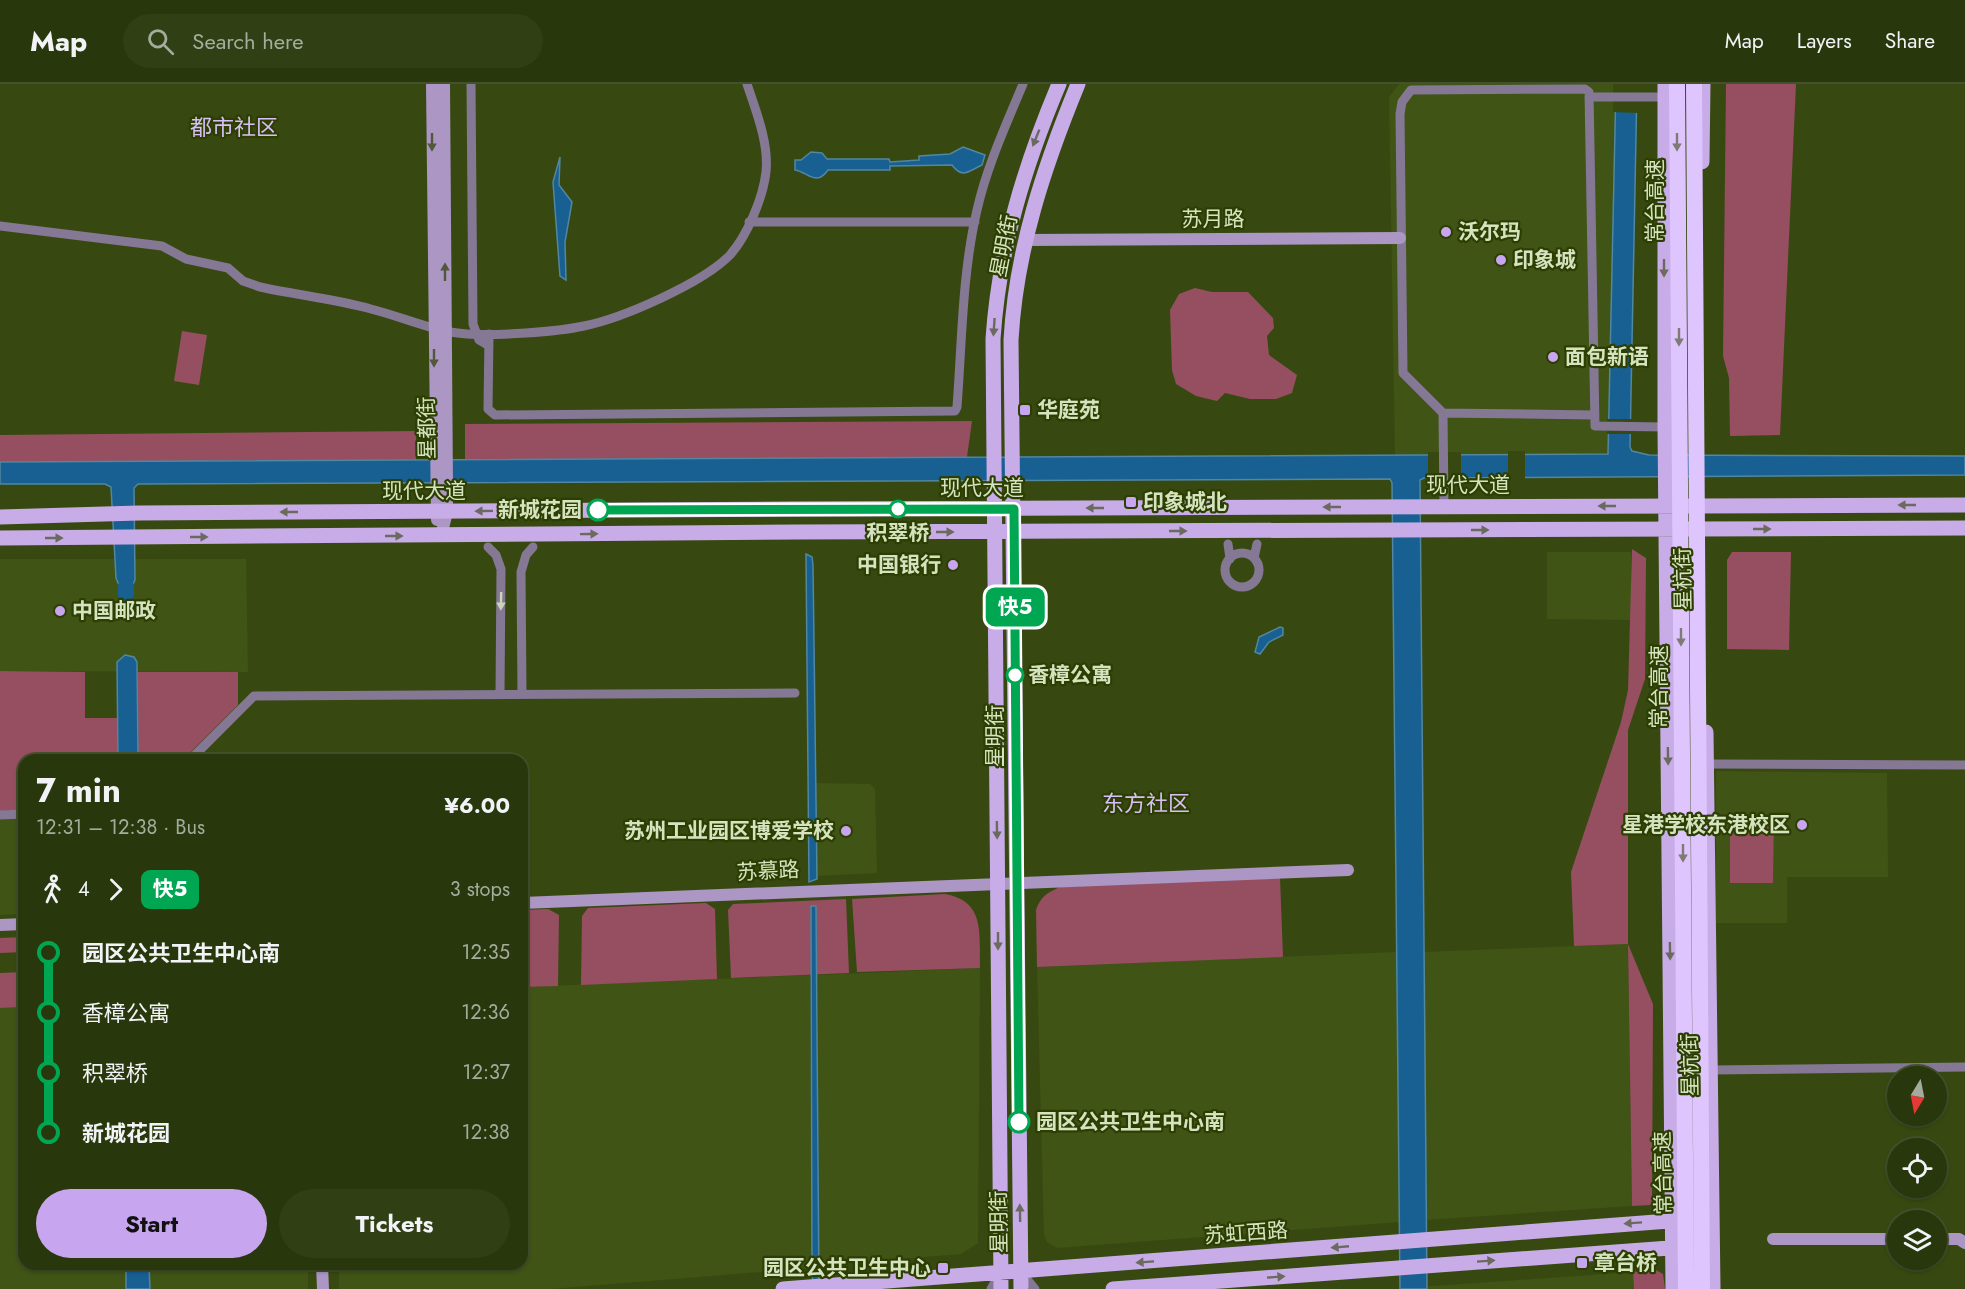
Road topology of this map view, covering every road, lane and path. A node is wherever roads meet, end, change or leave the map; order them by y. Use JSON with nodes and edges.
{"nodes":[{"id":1,"x":432,"y":84,"type":"edge"},
{"id":2,"x":444,"y":84,"type":"edge"},
{"id":3,"x":471,"y":84,"type":"edge"},
{"id":4,"x":747,"y":84,"type":"edge"},
{"id":5,"x":1023,"y":84,"type":"edge"},
{"id":6,"x":1059,"y":84,"type":"edge"},
{"id":7,"x":1078,"y":84,"type":"edge"},
{"id":8,"x":1677,"y":84,"type":"edge"},
{"id":9,"x":1694,"y":84,"type":"edge"},
{"id":10,"x":1703,"y":84,"type":"edge"},
{"id":11,"x":1660,"y":93,"type":"edge"},
{"id":12,"x":1590,"y":97,"type":"junction"},
{"id":13,"x":749,"y":222,"type":"junction"},
{"id":14,"x":975,"y":222,"type":"junction"},
{"id":15,"x":0,"y":226,"type":"edge"},
{"id":16,"x":1400,"y":238,"type":"junction"},
{"id":17,"x":1025,"y":240,"type":"junction"},
{"id":18,"x":440,"y":329,"type":"junction"},
{"id":19,"x":476,"y":334,"type":"junction"},
{"id":20,"x":489,"y":334,"type":"junction"},
{"id":21,"x":489,"y":346,"type":"junction"},
{"id":22,"x":1443,"y":413,"type":"junction"},
{"id":23,"x":1594,"y":415,"type":"junction"},
{"id":24,"x":1665,"y":427,"type":"junction"},
{"id":25,"x":1965,"y":505,"type":"edge"},
{"id":26,"x":1443,"y":506,"type":"junction"},
{"id":27,"x":1666,"y":506,"type":"junction"},
{"id":28,"x":1704,"y":506,"type":"junction"},
{"id":29,"x":993,"y":509,"type":"junction"},
{"id":30,"x":1014,"y":509,"type":"junction"},
{"id":31,"x":441,"y":512,"type":"junction"},
{"id":32,"x":0,"y":517,"type":"edge"},
{"id":33,"x":1965,"y":528,"type":"edge"},
{"id":34,"x":1666,"y":529,"type":"junction"},
{"id":35,"x":1704,"y":530,"type":"junction"},
{"id":36,"x":994,"y":532,"type":"junction"},
{"id":37,"x":1014,"y":532,"type":"junction"},
{"id":38,"x":441,"y":536,"type":"junction"},
{"id":39,"x":0,"y":538,"type":"edge"},
{"id":40,"x":1228,"y":544,"type":"dead end"},
{"id":41,"x":1257,"y":544,"type":"dead end"},
{"id":42,"x":488,"y":547,"type":"dead end"},
{"id":43,"x":533,"y":547,"type":"dead end"},
{"id":44,"x":1254,"y":558,"type":"junction"},
{"id":45,"x":1230,"y":559,"type":"junction"},
{"id":46,"x":795,"y":693,"type":"dead end"},
{"id":47,"x":500,"y":694,"type":"junction"},
{"id":48,"x":522,"y":694,"type":"junction"},
{"id":49,"x":196,"y":754,"type":"edge"},
{"id":50,"x":1707,"y":765,"type":"junction"},
{"id":51,"x":1965,"y":765,"type":"edge"},
{"id":52,"x":18,"y":814,"type":"edge"},
{"id":53,"x":0,"y":815,"type":"edge"},
{"id":54,"x":1348,"y":870,"type":"dead end"},
{"id":55,"x":997,"y":882,"type":"junction"},
{"id":56,"x":1017,"y":882,"type":"junction"},
{"id":57,"x":528,"y":903,"type":"edge"},
{"id":58,"x":18,"y":924,"type":"edge"},
{"id":59,"x":0,"y":926,"type":"edge"},
{"id":60,"x":1965,"y":1067,"type":"edge"},
{"id":61,"x":1711,"y":1070,"type":"junction"},
{"id":62,"x":1712,"y":1219,"type":"junction"},
{"id":63,"x":1673,"y":1220,"type":"junction"},
{"id":64,"x":1773,"y":1239,"type":"dead end"},
{"id":65,"x":1887,"y":1239,"type":"edge"},
{"id":66,"x":1947,"y":1239,"type":"edge"},
{"id":67,"x":1965,"y":1243,"type":"edge"},
{"id":68,"x":1713,"y":1246,"type":"junction"},
{"id":69,"x":1673,"y":1247,"type":"junction"},
{"id":70,"x":322,"y":1270,"type":"edge"},
{"id":71,"x":1021,"y":1272,"type":"junction"},
{"id":72,"x":1000,"y":1281,"type":"edge"},
{"id":73,"x":322,"y":1289,"type":"edge"},
{"id":74,"x":783,"y":1289,"type":"edge"},
{"id":75,"x":991,"y":1289,"type":"edge"},
{"id":76,"x":1021,"y":1289,"type":"edge"},
{"id":77,"x":1035,"y":1289,"type":"edge"},
{"id":78,"x":1113,"y":1289,"type":"edge"},
{"id":79,"x":1673,"y":1289,"type":"edge"},
{"id":80,"x":1686,"y":1289,"type":"edge"},
{"id":81,"x":1702,"y":1289,"type":"edge"},
{"id":82,"x":1713,"y":1289,"type":"edge"}],
"edges":[{"from":1,"to":18,"type":"main road","name":"星都街","one_way":true},
{"from":18,"to":2,"type":"main road","name":"星都街","one_way":true},
{"from":3,"to":19,"type":"street"},
{"from":4,"to":13,"type":"street"},
{"from":5,"to":14,"type":"street"},
{"from":6,"to":29,"type":"main road","name":"星明街","one_way":true},
{"from":7,"to":17,"type":"main road","name":"星明街"},
{"from":8,"to":80,"type":"highway","name":"常台高速","one_way":true,"bridge":true},
{"from":9,"to":81,"type":"highway","name":"常台高速","bridge":true},
{"from":10,"to":28,"type":"main road","name":"星杭街"},
{"from":11,"to":12,"type":"street"},
{"from":11,"to":24,"type":"main road","name":"星杭街","one_way":true},
{"from":12,"to":16,"type":"street"},
{"from":12,"to":23,"type":"street"},
{"from":13,"to":14,"type":"street"},
{"from":13,"to":20,"type":"street"},
{"from":14,"to":21,"type":"street"},
{"from":15,"to":18,"type":"street"},
{"from":16,"to":17,"type":"main road","name":"苏月路"},
{"from":16,"to":22,"type":"street"},
{"from":17,"to":30,"type":"main road","name":"星明街"},
{"from":18,"to":19,"type":"street"},
{"from":18,"to":31,"type":"main road","name":"星都街"},
{"from":19,"to":20,"type":"street"},
{"from":19,"to":21,"type":"street"},
{"from":20,"to":21,"type":"street"},
{"from":22,"to":23,"type":"street"},
{"from":22,"to":26,"type":"street"},
{"from":23,"to":24,"type":"street"},
{"from":24,"to":27,"type":"main road","name":"星杭街"},
{"from":25,"to":28,"type":"main road","name":"现代大道","one_way":true},
{"from":27,"to":26,"type":"main road","name":"现代大道","one_way":true},
{"from":26,"to":30,"type":"main road","name":"现代大道","one_way":true},
{"from":27,"to":28,"type":"main road","name":"现代大道"},
{"from":27,"to":34,"type":"main road","name":"星杭街"},
{"from":28,"to":35,"type":"main road","name":"星杭街"},
{"from":29,"to":30,"type":"main road","name":"现代大道"},
{"from":29,"to":31,"type":"main road","name":"现代大道","one_way":true},
{"from":29,"to":36,"type":"main road","name":"星明街"},
{"from":30,"to":37,"type":"main road","name":"星明街"},
{"from":31,"to":32,"type":"main road","name":"现代大道","one_way":true},
{"from":31,"to":38,"type":"main road","name":"星都街"},
{"from":35,"to":33,"type":"main road","one_way":true},
{"from":34,"to":35,"type":"main road"},
{"from":37,"to":34,"type":"main road","one_way":true},
{"from":34,"to":63,"type":"main road","name":"星杭街","one_way":true},
{"from":35,"to":50,"type":"main road","name":"星杭街"},
{"from":36,"to":37,"type":"main road"},
{"from":38,"to":36,"type":"main road","one_way":true},
{"from":36,"to":55,"type":"main road","name":"星明街","one_way":true},
{"from":37,"to":56,"type":"main road","name":"星明街"},
{"from":39,"to":38,"type":"main road","one_way":true},
{"from":40,"to":45,"type":"street"},
{"from":41,"to":44,"type":"street"},
{"from":42,"to":47,"type":"street","one_way":true},
{"from":43,"to":48,"type":"street"},
{"from":44,"to":45,"type":"street"},
{"from":44,"to":45,"type":"street"},
{"from":46,"to":48,"type":"street"},
{"from":47,"to":48,"type":"street"},
{"from":47,"to":49,"type":"street"},
{"from":50,"to":51,"type":"street"},
{"from":50,"to":61,"type":"main road","name":"星杭街"},
{"from":52,"to":53,"type":"street"},
{"from":54,"to":56,"type":"main road","name":"苏慕路"},
{"from":55,"to":56,"type":"main road","name":"苏慕路"},
{"from":55,"to":57,"type":"main road","name":"苏慕路"},
{"from":55,"to":72,"type":"main road","name":"星明街","one_way":true},
{"from":71,"to":56,"type":"main road","name":"星明街","one_way":true},
{"from":58,"to":59,"type":"main road"},
{"from":60,"to":61,"type":"street"},
{"from":61,"to":62,"type":"main road","name":"星杭街"},
{"from":62,"to":63,"type":"main road","name":"苏虹西路"},
{"from":62,"to":68,"type":"main road","name":"星杭街"},
{"from":63,"to":69,"type":"main road","name":"星杭街"},
{"from":63,"to":71,"type":"main road","name":"苏虹西路","one_way":true},
{"from":64,"to":65,"type":"main road"},
{"from":66,"to":67,"type":"main road"},
{"from":68,"to":69,"type":"main road"},
{"from":68,"to":82,"type":"main road","name":"星杭街"},
{"from":78,"to":69,"type":"main road","one_way":true},
{"from":69,"to":79,"type":"main road","name":"星杭街"},
{"from":70,"to":73,"type":"main road"},
{"from":71,"to":72,"type":"main road","name":"苏虹西路"},
{"from":71,"to":76,"type":"main road","name":"星明街"},
{"from":71,"to":77,"type":"street"},
{"from":72,"to":74,"type":"main road","name":"苏虹西路"},
{"from":72,"to":75,"type":"street"}]}
